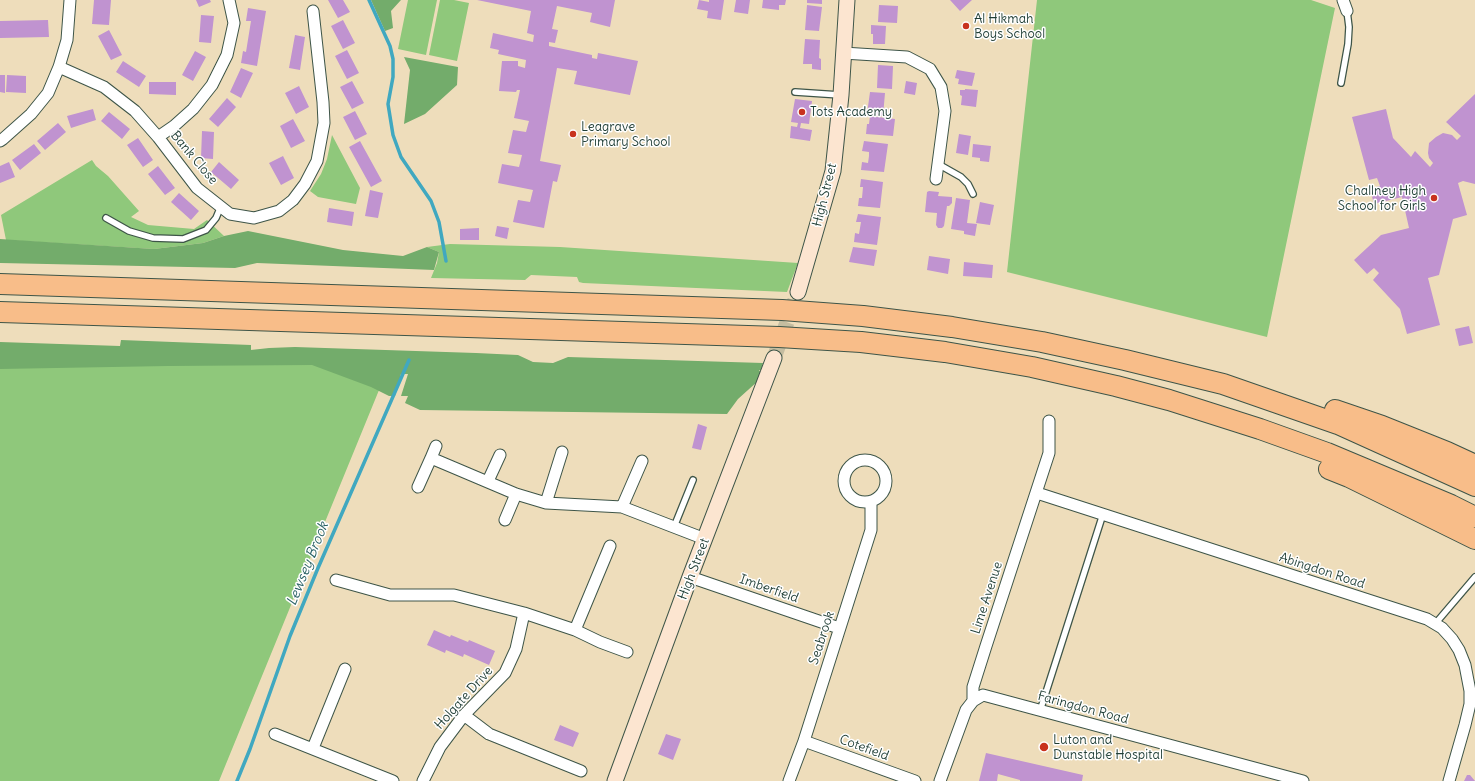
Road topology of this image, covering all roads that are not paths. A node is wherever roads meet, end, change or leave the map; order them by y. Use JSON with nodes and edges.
{"nodes":[{"id":1,"x":70,"y":0,"type":"edge"},
{"id":2,"x":229,"y":0,"type":"edge"},
{"id":3,"x":846,"y":0,"type":"edge"},
{"id":4,"x":1344,"y":0,"type":"edge"},
{"id":5,"x":313,"y":11,"type":"dead end"},
{"id":6,"x":1347,"y":11,"type":"joint"},
{"id":7,"x":843,"y":53,"type":"junction"},
{"id":8,"x":59,"y":67,"type":"junction"},
{"id":9,"x":1341,"y":83,"type":"dead end"},
{"id":10,"x":795,"y":92,"type":"dead end"},
{"id":11,"x":841,"y":95,"type":"junction"},
{"id":12,"x":158,"y":137,"type":"junction"},
{"id":13,"x":0,"y":141,"type":"edge"},
{"id":14,"x":938,"y":164,"type":"junction"},
{"id":15,"x":936,"y":179,"type":"dead end"},
{"id":16,"x":973,"y":194,"type":"dead end"},
{"id":17,"x":221,"y":206,"type":"junction"},
{"id":18,"x":106,"y":218,"type":"dead end"},
{"id":19,"x":0,"y":284,"type":"edge"},
{"id":20,"x":798,"y":292,"type":"tunnel mouth"},
{"id":21,"x":0,"y":312,"type":"edge"},
{"id":22,"x":774,"y":358,"type":"tunnel mouth"},
{"id":23,"x":1222,"y":384,"type":"junction"},
{"id":24,"x":1181,"y":404,"type":"junction"},
{"id":25,"x":1049,"y":421,"type":"dead end"},
{"id":26,"x":436,"y":446,"type":"dead end"},
{"id":27,"x":562,"y":452,"type":"dead end"},
{"id":28,"x":500,"y":456,"type":"dead end"},
{"id":29,"x":431,"y":458,"type":"junction"},
{"id":30,"x":642,"y":461,"type":"dead end"},
{"id":31,"x":1475,"y":465,"type":"edge"},
{"id":32,"x":693,"y":480,"type":"dead end"},
{"id":33,"x":488,"y":481,"type":"junction"},
{"id":34,"x":1475,"y":486,"type":"edge"},
{"id":35,"x":418,"y":487,"type":"dead end"},
{"id":36,"x":1037,"y":493,"type":"junction"},
{"id":37,"x":516,"y":494,"type":"junction"},
{"id":38,"x":546,"y":502,"type":"junction"},
{"id":39,"x":871,"y":502,"type":"dead end"},
{"id":40,"x":622,"y":507,"type":"junction"},
{"id":41,"x":1103,"y":514,"type":"junction"},
{"id":42,"x":1475,"y":517,"type":"edge"},
{"id":43,"x":505,"y":520,"type":"dead end"},
{"id":44,"x":674,"y":527,"type":"junction"},
{"id":45,"x":705,"y":539,"type":"junction"},
{"id":46,"x":1475,"y":539,"type":"edge"},
{"id":47,"x":610,"y":546,"type":"dead end"},
{"id":48,"x":690,"y":577,"type":"junction"},
{"id":49,"x":1475,"y":578,"type":"edge"},
{"id":50,"x":336,"y":580,"type":"dead end"},
{"id":51,"x":524,"y":612,"type":"junction"},
{"id":52,"x":1435,"y":624,"type":"junction"},
{"id":53,"x":839,"y":628,"type":"junction"},
{"id":54,"x":574,"y":630,"type":"junction"},
{"id":55,"x":627,"y":652,"type":"dead end"},
{"id":56,"x":345,"y":669,"type":"dead end"},
{"id":57,"x":973,"y":701,"type":"junction"},
{"id":58,"x":1040,"y":711,"type":"junction"},
{"id":59,"x":464,"y":715,"type":"junction"},
{"id":60,"x":275,"y":734,"type":"dead end"},
{"id":61,"x":804,"y":741,"type":"junction"},
{"id":62,"x":313,"y":748,"type":"junction"},
{"id":63,"x":581,"y":771,"type":"dead end"},
{"id":64,"x":393,"y":781,"type":"edge"},
{"id":65,"x":423,"y":781,"type":"edge"},
{"id":66,"x":614,"y":781,"type":"edge"},
{"id":67,"x":789,"y":781,"type":"edge"},
{"id":68,"x":915,"y":781,"type":"edge"},
{"id":69,"x":940,"y":781,"type":"edge"},
{"id":70,"x":1303,"y":781,"type":"edge"},
{"id":71,"x":1449,"y":781,"type":"edge"}],
"edges":[{"from":1,"to":8,"type":"street"},
{"from":2,"to":12,"type":"street"},
{"from":3,"to":7,"type":"street","name":"High Street"},
{"from":4,"to":6,"type":"street"},
{"from":5,"to":17,"type":"street","name":"Bank Close"},
{"from":6,"to":9,"type":"lane"},
{"from":7,"to":11,"type":"street","name":"High Street"},
{"from":7,"to":14,"type":"street"},
{"from":8,"to":12,"type":"street","name":"Bank Close"},
{"from":8,"to":13,"type":"street"},
{"from":10,"to":11,"type":"lane"},
{"from":11,"to":20,"type":"street","name":"High Street"},
{"from":12,"to":17,"type":"street","name":"Bank Close"},
{"from":14,"to":15,"type":"street"},
{"from":14,"to":16,"type":"lane"},
{"from":17,"to":18,"type":"lane"},
{"from":19,"to":23,"type":"highway"},
{"from":21,"to":24,"type":"highway"},
{"from":22,"to":45,"type":"street","name":"High Street"},
{"from":23,"to":31,"type":"highway"},
{"from":23,"to":34,"type":"highway"},
{"from":24,"to":42,"type":"highway"},
{"from":24,"to":46,"type":"highway"},
{"from":25,"to":36,"type":"street","name":"Lime Avenue"},
{"from":26,"to":29,"type":"street"},
{"from":27,"to":38,"type":"street"},
{"from":28,"to":33,"type":"street"},
{"from":29,"to":33,"type":"street"},
{"from":29,"to":35,"type":"street"},
{"from":30,"to":40,"type":"street"},
{"from":32,"to":44,"type":"lane"},
{"from":33,"to":37,"type":"street"},
{"from":36,"to":41,"type":"street","name":"Abingdon Road"},
{"from":36,"to":57,"type":"street","name":"Lime Avenue"},
{"from":37,"to":38,"type":"street"},
{"from":37,"to":43,"type":"street"},
{"from":38,"to":40,"type":"street"},
{"from":39,"to":53,"type":"street","name":"Seabrook"},
{"from":40,"to":44,"type":"street"},
{"from":41,"to":52,"type":"street","name":"Abingdon Road"},
{"from":41,"to":58,"type":"lane"},
{"from":44,"to":45,"type":"street"},
{"from":45,"to":48,"type":"street","name":"High Street"},
{"from":47,"to":54,"type":"street"},
{"from":48,"to":53,"type":"street","name":"Imberfield"},
{"from":48,"to":66,"type":"street","name":"High Street"},
{"from":49,"to":52,"type":"lane"},
{"from":50,"to":51,"type":"street"},
{"from":51,"to":54,"type":"street"},
{"from":51,"to":59,"type":"street","name":"Holgate Drive"},
{"from":52,"to":71,"type":"street","name":"Abingdon Road"},
{"from":53,"to":61,"type":"street","name":"Seabrook"},
{"from":54,"to":55,"type":"street"},
{"from":56,"to":62,"type":"street"},
{"from":57,"to":58,"type":"street","name":"Faringdon Road"},
{"from":57,"to":69,"type":"street","name":"Lime Avenue"},
{"from":58,"to":70,"type":"street","name":"Faringdon Road"},
{"from":59,"to":63,"type":"street"},
{"from":59,"to":65,"type":"street","name":"Holgate Drive"},
{"from":60,"to":62,"type":"street"},
{"from":61,"to":67,"type":"street","name":"Seabrook"},
{"from":61,"to":68,"type":"street","name":"Cotefield"},
{"from":62,"to":64,"type":"street"}]}
